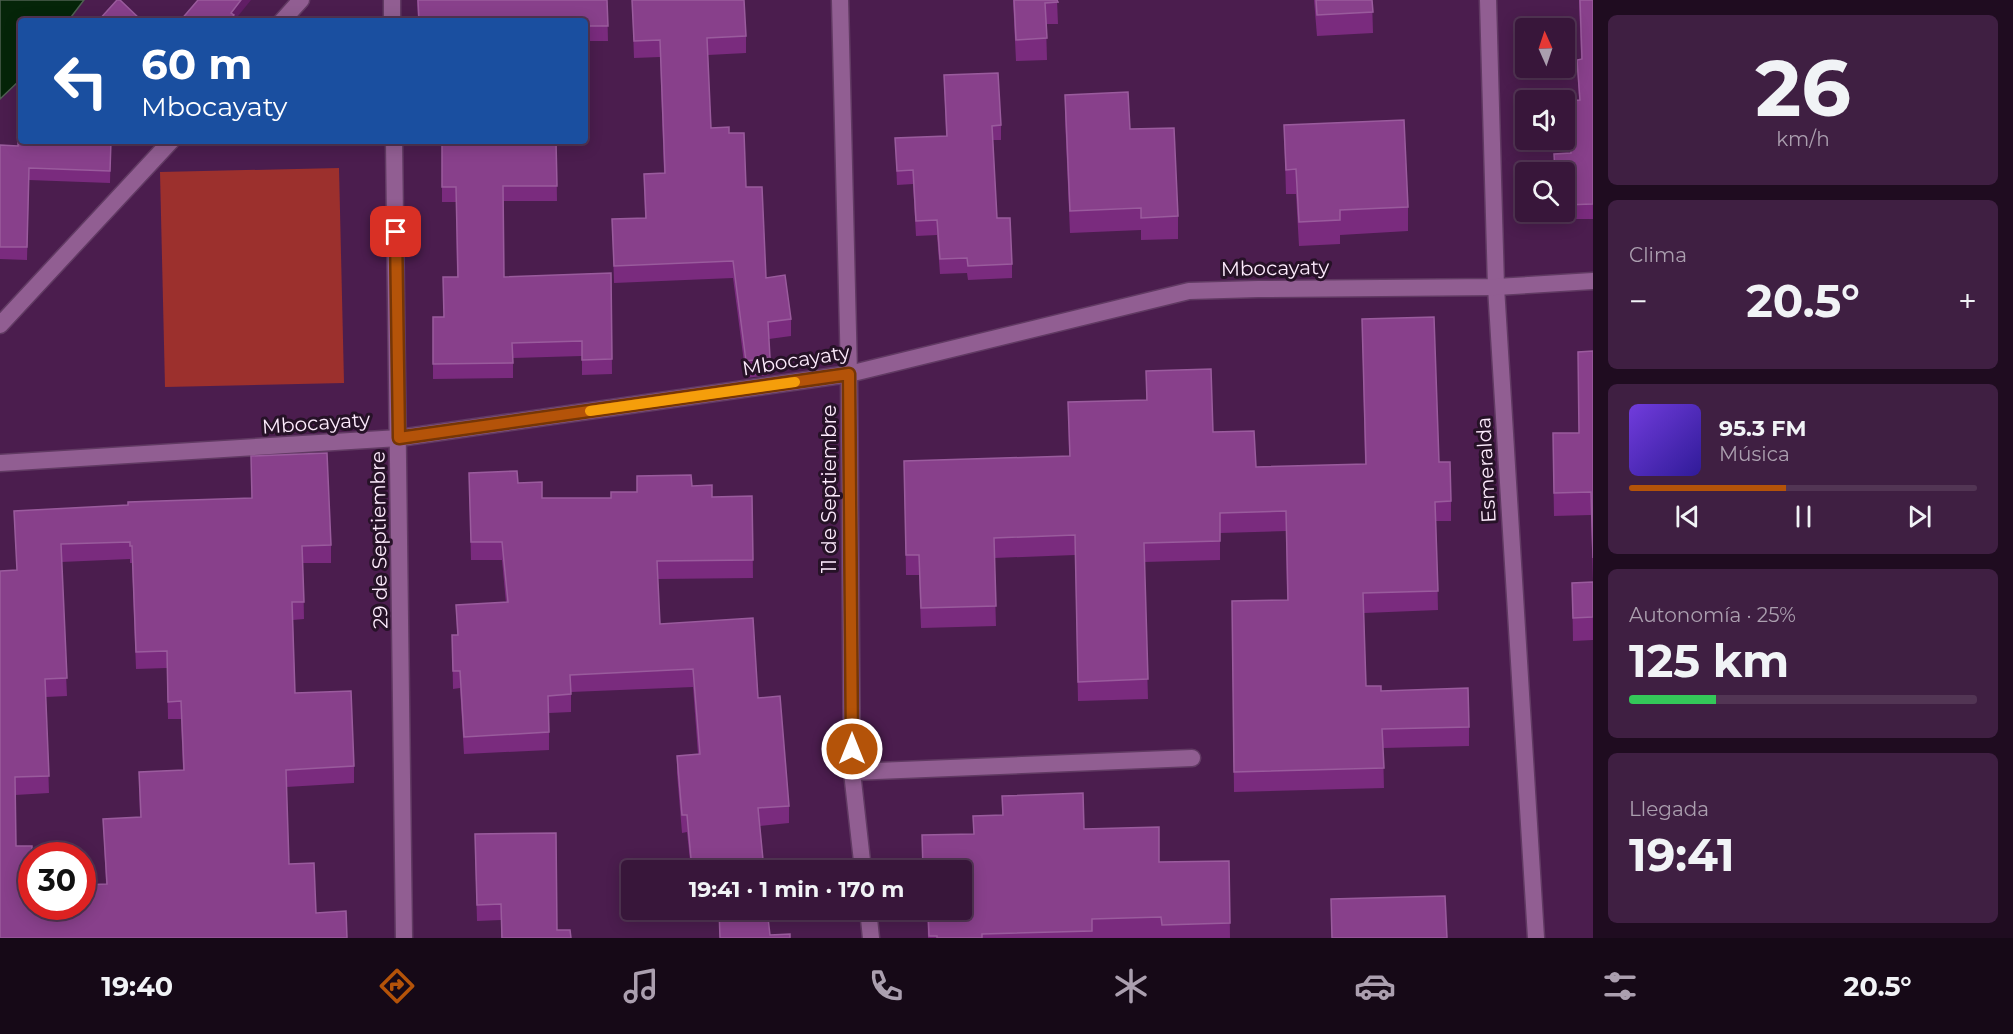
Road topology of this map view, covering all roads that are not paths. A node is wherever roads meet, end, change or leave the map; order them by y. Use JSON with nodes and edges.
{"nodes":[{"id":1,"x":301,"y":0,"type":"edge"},
{"id":2,"x":392,"y":0,"type":"edge"},
{"id":3,"x":840,"y":0,"type":"edge"},
{"id":4,"x":1488,"y":0,"type":"edge"},
{"id":5,"x":285,"y":18,"type":"edge"},
{"id":6,"x":393,"y":18,"type":"edge"},
{"id":7,"x":168,"y":144,"type":"edge"},
{"id":8,"x":394,"y":144,"type":"edge"},
{"id":9,"x":1593,"y":280,"type":"edge"},
{"id":10,"x":1496,"y":287,"type":"junction"},
{"id":11,"x":0,"y":325,"type":"edge"},
{"id":12,"x":849,"y":374,"type":"junction"},
{"id":13,"x":399,"y":438,"type":"junction"},
{"id":14,"x":0,"y":463,"type":"edge"},
{"id":15,"x":1192,"y":758,"type":"dead end"},
{"id":16,"x":852,"y":772,"type":"junction"},
{"id":17,"x":862,"y":860,"type":"edge"},
{"id":18,"x":869,"y":920,"type":"edge"},
{"id":19,"x":404,"y":938,"type":"edge"},
{"id":20,"x":871,"y":938,"type":"edge"},
{"id":21,"x":1536,"y":938,"type":"edge"}],
"edges":[{"from":1,"to":5,"type":"street"},
{"from":2,"to":6,"type":"street"},
{"from":3,"to":12,"type":"street","name":"11 de Septiembre"},
{"from":4,"to":10,"type":"street","name":"Esmeralda"},
{"from":7,"to":11,"type":"street"},
{"from":8,"to":13,"type":"street","name":"29 de Septiembre"},
{"from":9,"to":10,"type":"street","name":"Mbocayaty"},
{"from":10,"to":12,"type":"street","name":"Mbocayaty"},
{"from":10,"to":21,"type":"street","name":"Esmeralda"},
{"from":12,"to":13,"type":"street","name":"Mbocayaty"},
{"from":12,"to":16,"type":"street","name":"11 de Septiembre"},
{"from":13,"to":14,"type":"street","name":"Mbocayaty"},
{"from":13,"to":19,"type":"street","name":"29 de Septiembre"},
{"from":15,"to":16,"type":"street"},
{"from":16,"to":17,"type":"street","name":"11 de Septiembre"},
{"from":18,"to":20,"type":"street"}]}
